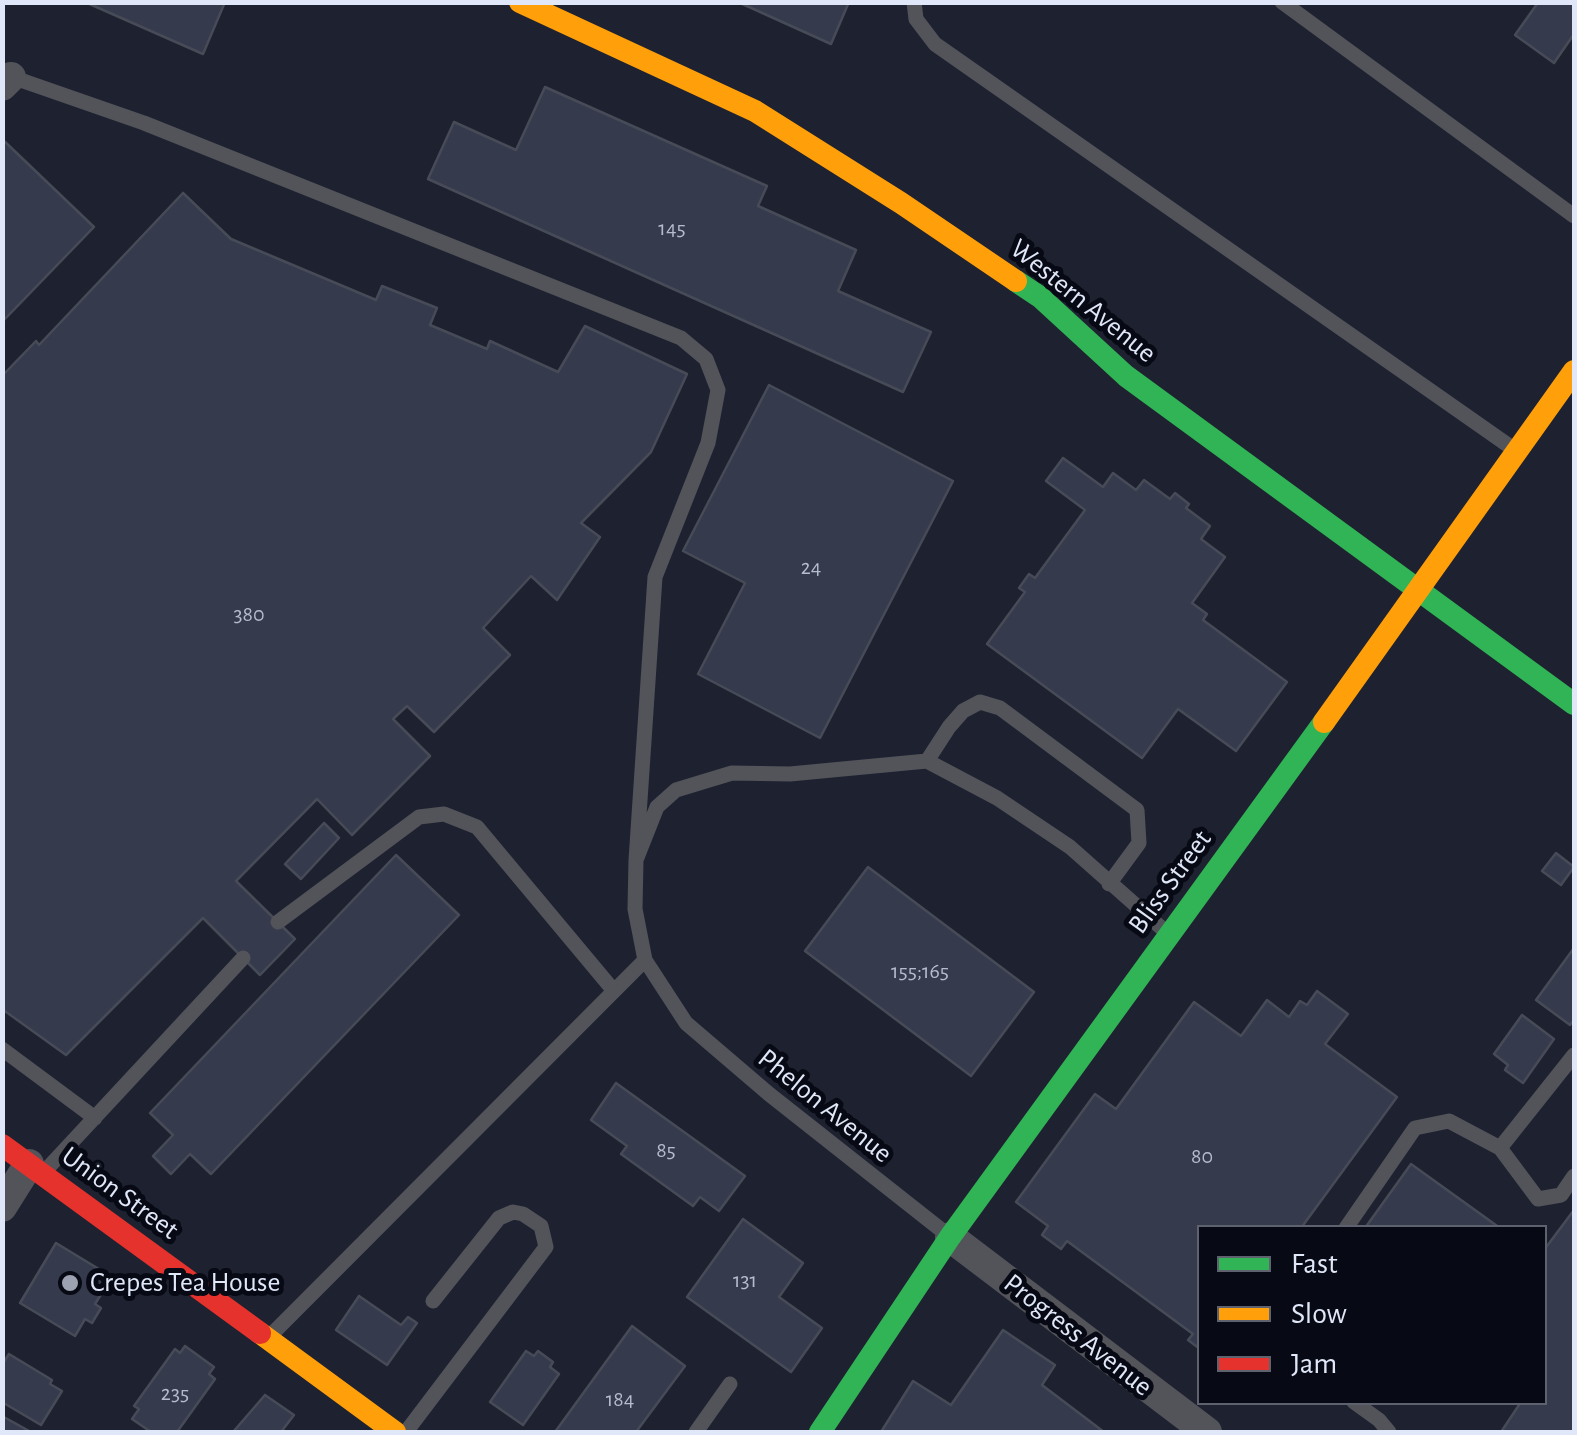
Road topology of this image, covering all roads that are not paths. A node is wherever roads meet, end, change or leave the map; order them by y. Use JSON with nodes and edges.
{"nodes":[{"id":1,"x":520,"y":2,"type":"edge"},
{"id":2,"x":914,"y":2,"type":"edge"},
{"id":3,"x":1282,"y":2,"type":"edge"},
{"id":4,"x":546,"y":8,"type":"edge"},
{"id":5,"x":5,"y":79,"type":"edge"},
{"id":6,"x":1574,"y":216,"type":"edge"},
{"id":7,"x":1569,"y":385,"type":"edge"},
{"id":8,"x":1516,"y":452,"type":"junction"},
{"id":9,"x":1420,"y":590,"type":"junction"},
{"id":10,"x":1574,"y":704,"type":"edge"},
{"id":11,"x":927,"y":761,"type":"junction"},
{"id":12,"x":636,"y":860,"type":"junction"},
{"id":13,"x":1109,"y":884,"type":"junction"},
{"id":14,"x":278,"y":922,"type":"dead end"},
{"id":15,"x":1169,"y":935,"type":"junction"},
{"id":16,"x":244,"y":958,"type":"dead end"},
{"id":17,"x":645,"y":960,"type":"junction"},
{"id":18,"x":614,"y":991,"type":"junction"},
{"id":19,"x":2,"y":1050,"type":"edge"},
{"id":20,"x":1574,"y":1055,"type":"edge"},
{"id":21,"x":95,"y":1118,"type":"junction"},
{"id":22,"x":2,"y":1145,"type":"edge"},
{"id":23,"x":1500,"y":1148,"type":"junction"},
{"id":24,"x":36,"y":1169,"type":"junction"},
{"id":25,"x":1574,"y":1176,"type":"edge"},
{"id":26,"x":2,"y":1208,"type":"edge"},
{"id":27,"x":1348,"y":1225,"type":"edge"},
{"id":28,"x":950,"y":1237,"type":"junction"},
{"id":29,"x":433,"y":1301,"type":"dead end"},
{"id":30,"x":268,"y":1339,"type":"junction"},
{"id":31,"x":730,"y":1384,"type":"dead end"},
{"id":32,"x":1358,"y":1405,"type":"edge"},
{"id":33,"x":395,"y":1432,"type":"edge"},
{"id":34,"x":406,"y":1432,"type":"edge"},
{"id":35,"x":696,"y":1432,"type":"edge"},
{"id":36,"x":820,"y":1432,"type":"edge"},
{"id":37,"x":1208,"y":1432,"type":"edge"},
{"id":38,"x":1390,"y":1432,"type":"edge"}],
"edges":[{"from":1,"to":4,"type":"street","name":"Western Avenue"},
{"from":2,"to":8,"type":"lane"},
{"from":3,"to":6,"type":"lane"},
{"from":4,"to":9,"type":"street","name":"Western Avenue"},
{"from":5,"to":12,"type":"lane"},
{"from":7,"to":8,"type":"street","name":"Bliss Street"},
{"from":8,"to":9,"type":"street","name":"Bliss Street"},
{"from":9,"to":10,"type":"street","name":"Western Avenue"},
{"from":9,"to":15,"type":"street","name":"Bliss Street"},
{"from":11,"to":12,"type":"lane"},
{"from":11,"to":13,"type":"lane"},
{"from":11,"to":13,"type":"lane"},
{"from":12,"to":17,"type":"lane"},
{"from":13,"to":15,"type":"lane"},
{"from":14,"to":18,"type":"lane"},
{"from":15,"to":28,"type":"street","name":"Bliss Street"},
{"from":16,"to":21,"type":"lane"},
{"from":17,"to":18,"type":"lane"},
{"from":17,"to":28,"type":"lane","name":"Phelon Avenue"},
{"from":18,"to":30,"type":"lane"},
{"from":19,"to":21,"type":"lane"},
{"from":20,"to":23,"type":"lane"},
{"from":21,"to":24,"type":"lane"},
{"from":22,"to":24,"type":"street","name":"Union Street"},
{"from":23,"to":25,"type":"lane"},
{"from":23,"to":27,"type":"lane"},
{"from":24,"to":26,"type":"street"},
{"from":24,"to":30,"type":"street","name":"Union Street"},
{"from":28,"to":36,"type":"street","name":"Bliss Street"},
{"from":28,"to":37,"type":"street","name":"Progress Avenue"},
{"from":29,"to":34,"type":"lane"},
{"from":30,"to":33,"type":"street","name":"Union Street"},
{"from":31,"to":35,"type":"lane"},
{"from":32,"to":38,"type":"lane"}]}
